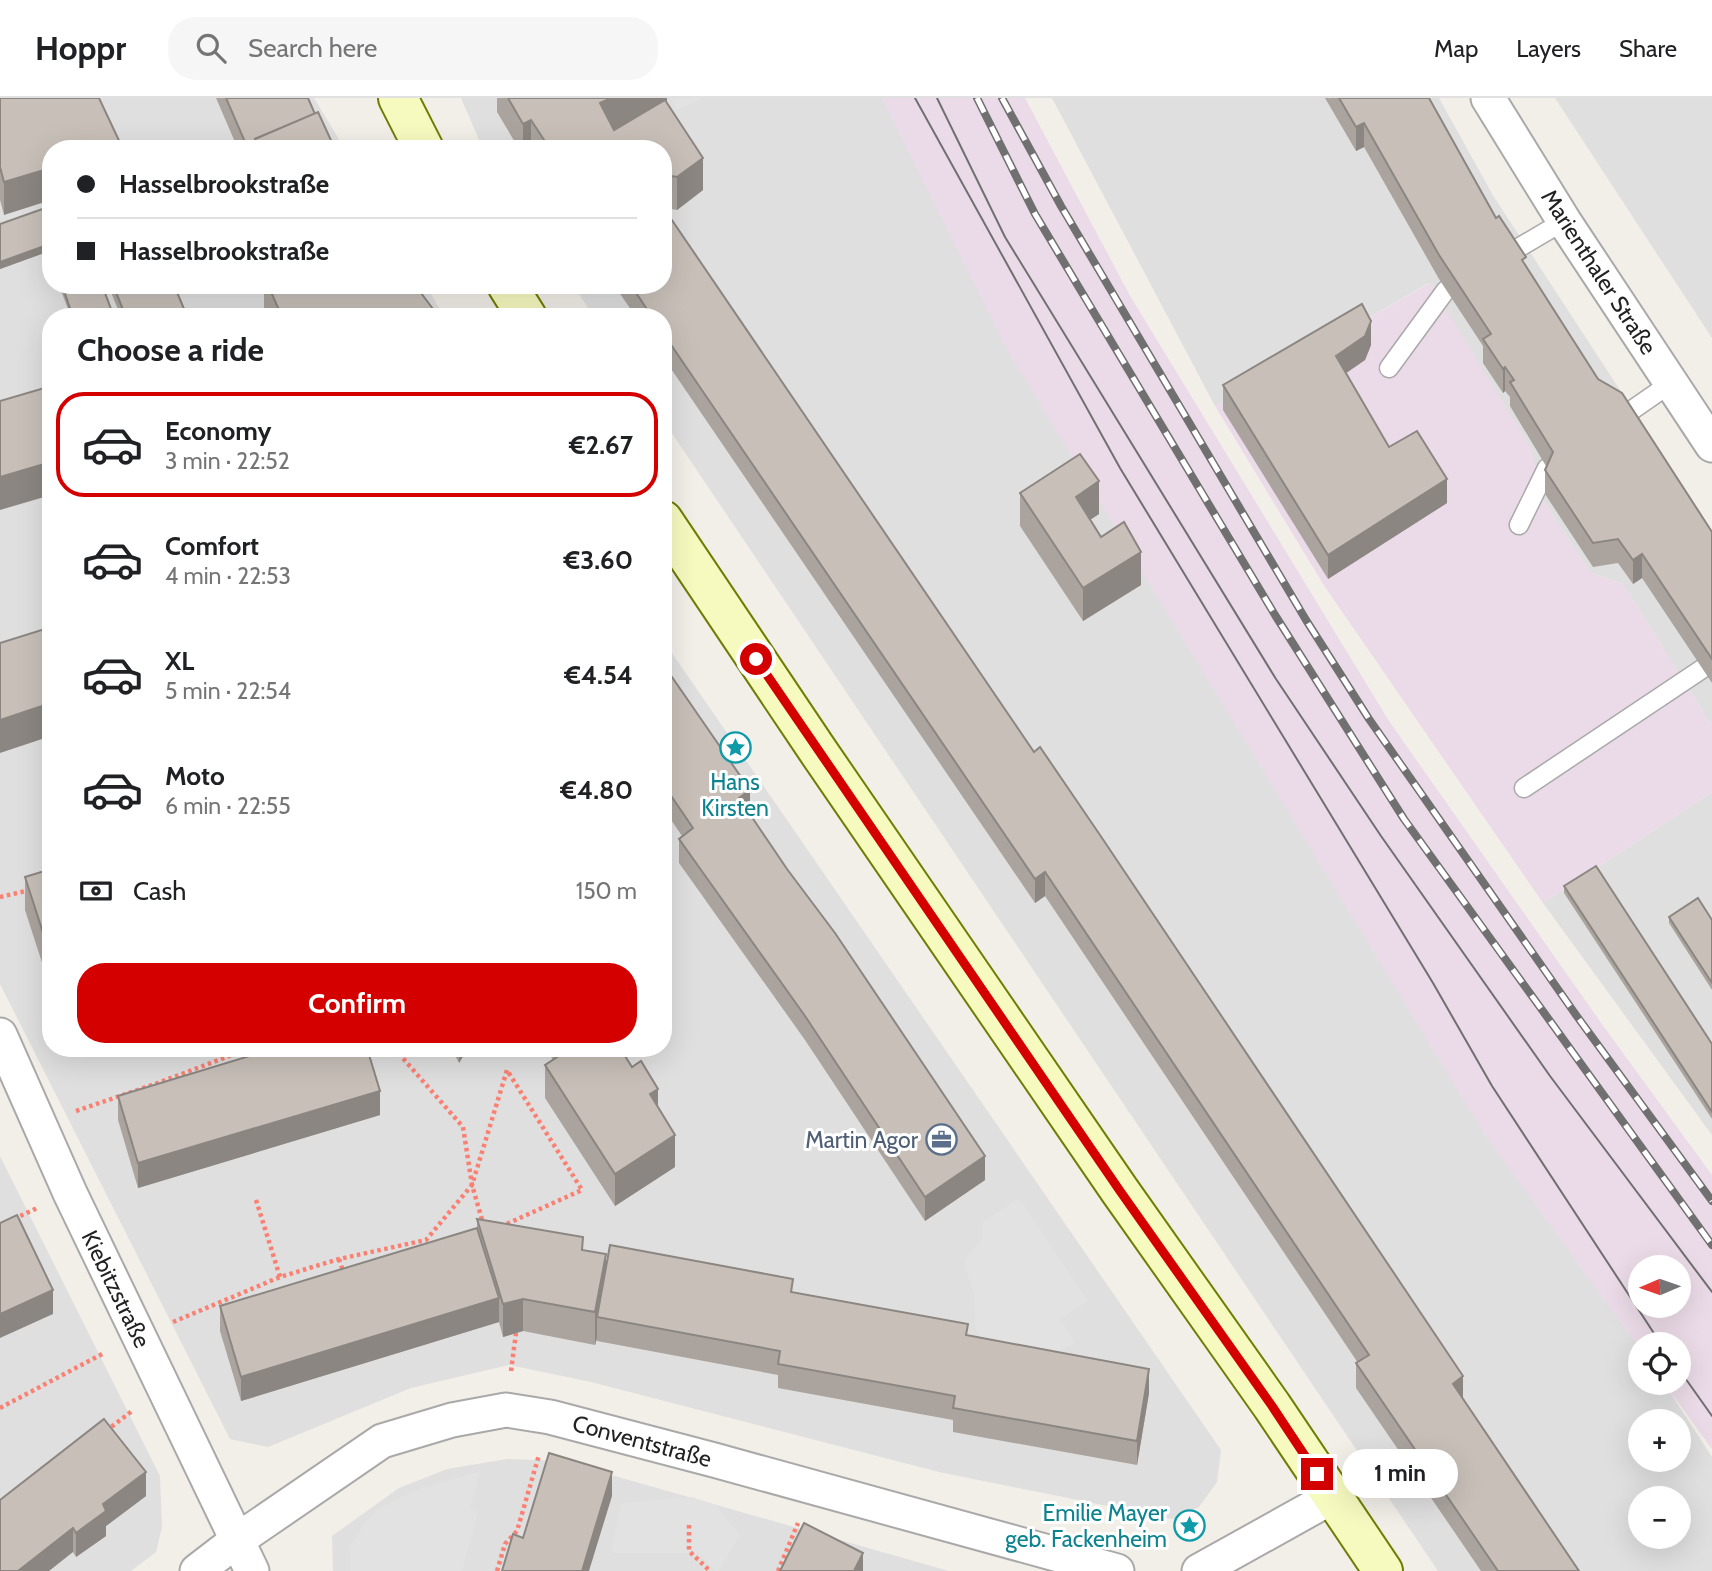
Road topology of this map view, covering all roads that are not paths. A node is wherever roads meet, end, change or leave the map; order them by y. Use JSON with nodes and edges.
{"nodes":[{"id":1,"x":398,"y":98,"type":"edge"},
{"id":2,"x":1488,"y":98,"type":"edge"},
{"id":3,"x":419,"y":140,"type":"edge"},
{"id":4,"x":1564,"y":221,"type":"junction"},
{"id":5,"x":1508,"y":254,"type":"edge"},
{"id":6,"x":1446,"y":290,"type":"edge"},
{"id":7,"x":1389,"y":368,"type":"dead end"},
{"id":8,"x":1671,"y":383,"type":"junction"},
{"id":9,"x":1622,"y":417,"type":"edge"},
{"id":10,"x":1712,"y":445,"type":"edge"},
{"id":11,"x":1547,"y":468,"type":"edge"},
{"id":12,"x":1519,"y":525,"type":"dead end"},
{"id":13,"x":672,"y":533,"type":"edge"},
{"id":14,"x":1702,"y":669,"type":"edge"},
{"id":15,"x":1524,"y":788,"type":"dead end"},
{"id":16,"x":0,"y":1035,"type":"edge"},
{"id":17,"x":1332,"y":1497,"type":"junction"},
{"id":18,"x":236,"y":1541,"type":"junction"},
{"id":19,"x":197,"y":1571,"type":"edge"},
{"id":20,"x":252,"y":1571,"type":"edge"},
{"id":21,"x":1117,"y":1571,"type":"edge"},
{"id":22,"x":1199,"y":1571,"type":"edge"},
{"id":23,"x":1383,"y":1571,"type":"edge"}],
"edges":[{"from":1,"to":3,"type":"street"},
{"from":2,"to":4,"type":"street","name":"Marienthaler Straße"},
{"from":4,"to":5,"type":"lane"},
{"from":4,"to":8,"type":"street","name":"Marienthaler Straße"},
{"from":6,"to":7,"type":"lane"},
{"from":8,"to":9,"type":"lane"},
{"from":8,"to":10,"type":"street","name":"Marienthaler Straße"},
{"from":11,"to":12,"type":"lane"},
{"from":13,"to":17,"type":"street"},
{"from":14,"to":15,"type":"lane"},
{"from":16,"to":18,"type":"street","name":"Kiebitzstraße"},
{"from":17,"to":22,"type":"street"},
{"from":17,"to":23,"type":"street"},
{"from":18,"to":19,"type":"street","name":"Conventstraße"},
{"from":18,"to":20,"type":"street","name":"Kiebitzstraße"},
{"from":18,"to":21,"type":"street","name":"Conventstraße"}]}
